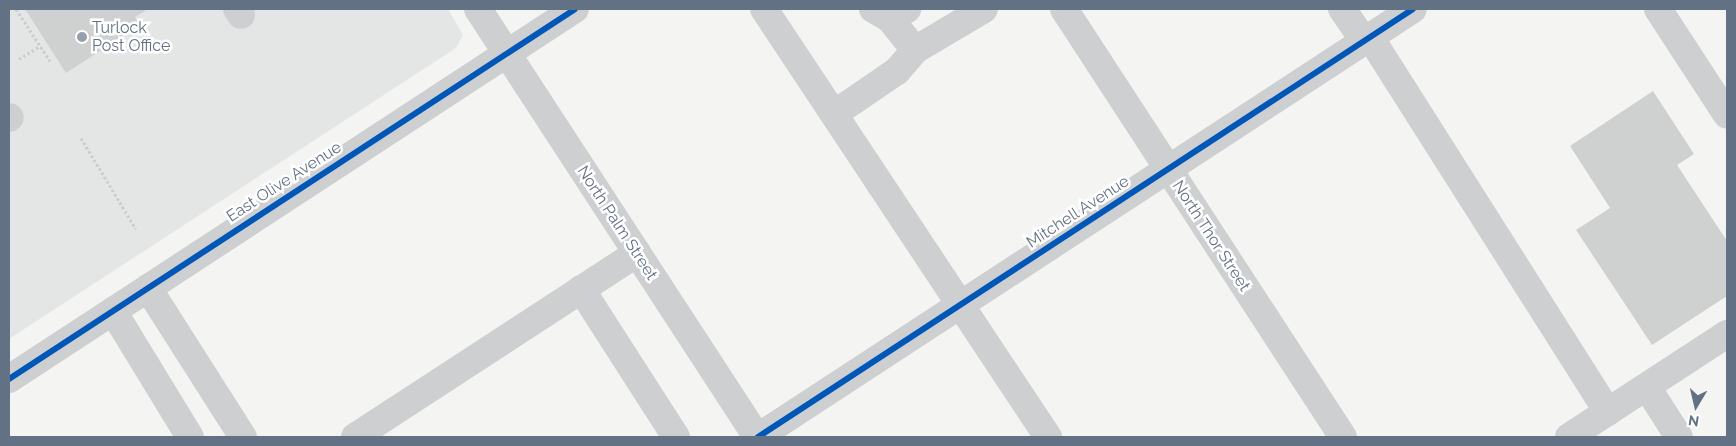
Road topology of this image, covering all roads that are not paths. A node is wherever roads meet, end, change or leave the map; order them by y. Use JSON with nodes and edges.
{"nodes":[{"id":1,"x":478,"y":9,"type":"edge"},
{"id":2,"x":575,"y":9,"type":"edge"},
{"id":3,"x":764,"y":9,"type":"edge"},
{"id":4,"x":984,"y":9,"type":"edge"},
{"id":5,"x":1064,"y":9,"type":"edge"},
{"id":6,"x":1342,"y":9,"type":"edge"},
{"id":7,"x":1413,"y":9,"type":"edge"},
{"id":8,"x":1658,"y":9,"type":"edge"},
{"id":9,"x":890,"y":12,"type":"edge"},
{"id":10,"x":1367,"y":39,"type":"junction"},
{"id":11,"x":915,"y":50,"type":"junction"},
{"id":12,"x":506,"y":54,"type":"junction"},
{"id":13,"x":834,"y":114,"type":"junction"},
{"id":14,"x":1727,"y":115,"type":"edge"},
{"id":15,"x":1168,"y":170,"type":"junction"},
{"id":16,"x":637,"y":253,"type":"junction"},
{"id":17,"x":148,"y":288,"type":"junction"},
{"id":18,"x":581,"y":289,"type":"junction"},
{"id":19,"x":962,"y":304,"type":"junction"},
{"id":20,"x":113,"y":311,"type":"junction"},
{"id":21,"x":1727,"y":334,"type":"edge"},
{"id":22,"x":9,"y":379,"type":"edge"},
{"id":23,"x":1647,"y":386,"type":"junction"},
{"id":24,"x":1608,"y":412,"type":"junction"},
{"id":25,"x":190,"y":437,"type":"edge"},
{"id":26,"x":243,"y":437,"type":"edge"},
{"id":27,"x":354,"y":437,"type":"edge"},
{"id":28,"x":676,"y":437,"type":"edge"},
{"id":29,"x":758,"y":437,"type":"edge"},
{"id":30,"x":1048,"y":437,"type":"edge"},
{"id":31,"x":1343,"y":437,"type":"edge"},
{"id":32,"x":1570,"y":437,"type":"edge"},
{"id":33,"x":1680,"y":437,"type":"edge"}],
"edges":[{"from":1,"to":12,"type":"street","name":"North Palm Street"},
{"from":2,"to":12,"type":"street","name":"East Olive Avenue"},
{"from":3,"to":13,"type":"street"},
{"from":4,"to":11,"type":"street"},
{"from":5,"to":15,"type":"street","name":"North Thor Street"},
{"from":6,"to":10,"type":"street"},
{"from":7,"to":10,"type":"street","name":"Mitchell Avenue"},
{"from":8,"to":14,"type":"street"},
{"from":9,"to":11,"type":"street"},
{"from":10,"to":15,"type":"street","name":"Mitchell Avenue"},
{"from":10,"to":24,"type":"street"},
{"from":11,"to":13,"type":"street"},
{"from":12,"to":16,"type":"street","name":"North Palm Street"},
{"from":12,"to":17,"type":"street","name":"East Olive Avenue"},
{"from":13,"to":19,"type":"street"},
{"from":15,"to":19,"type":"street","name":"Mitchell Avenue"},
{"from":15,"to":31,"type":"street","name":"North Thor Street"},
{"from":16,"to":18,"type":"street"},
{"from":16,"to":29,"type":"street","name":"North Palm Street"},
{"from":17,"to":20,"type":"street","name":"East Olive Avenue"},
{"from":17,"to":26,"type":"street"},
{"from":18,"to":27,"type":"street"},
{"from":18,"to":28,"type":"street"},
{"from":19,"to":29,"type":"street","name":"Mitchell Avenue"},
{"from":19,"to":30,"type":"street"},
{"from":20,"to":22,"type":"street","name":"East Olive Avenue"},
{"from":20,"to":25,"type":"street"},
{"from":21,"to":23,"type":"street"},
{"from":23,"to":24,"type":"street"},
{"from":23,"to":33,"type":"street"},
{"from":24,"to":32,"type":"street"}]}
